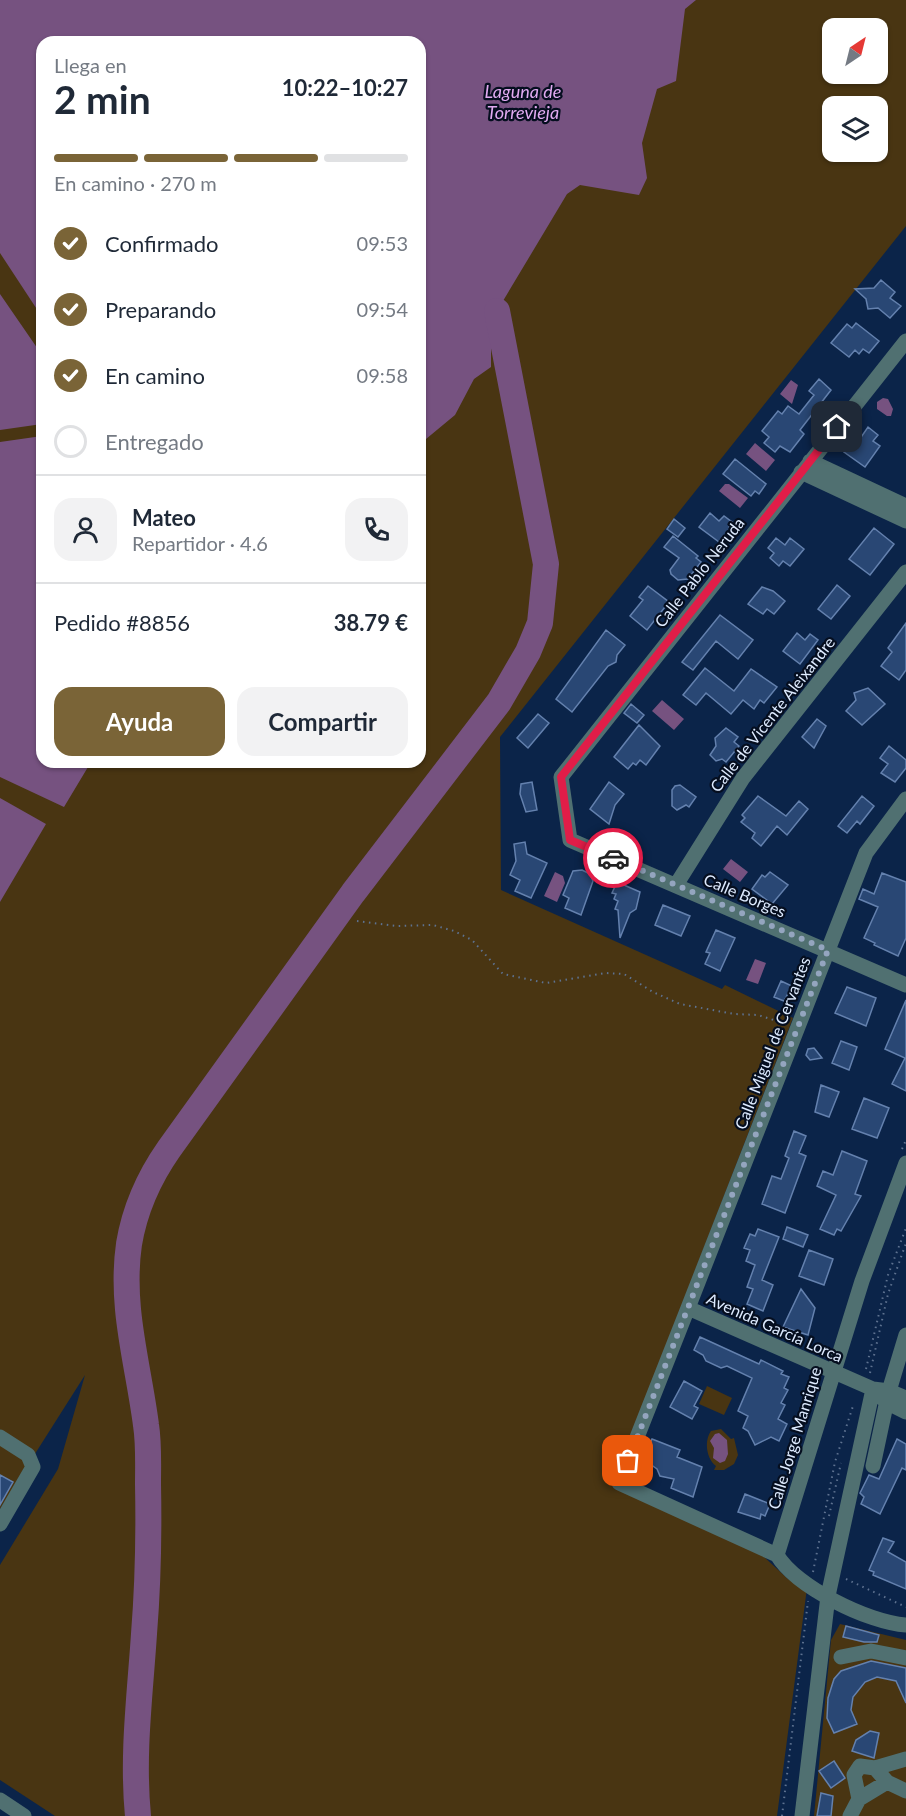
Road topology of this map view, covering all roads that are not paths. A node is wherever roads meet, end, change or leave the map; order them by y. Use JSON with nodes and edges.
{"nodes":[{"id":1,"x":906,"y":341,"type":"edge"},
{"id":2,"x":806,"y":466,"type":"junction"},
{"id":3,"x":906,"y":506,"type":"edge"},
{"id":4,"x":906,"y":521,"type":"edge"},
{"id":5,"x":906,"y":572,"type":"edge"},
{"id":6,"x":906,"y":799,"type":"edge"},
{"id":7,"x":570,"y":840,"type":"joint"},
{"id":8,"x":676,"y":885,"type":"junction"},
{"id":9,"x":828,"y":950,"type":"junction"},
{"id":10,"x":906,"y":985,"type":"edge"},
{"id":11,"x":904,"y":1157,"type":"edge"},
{"id":12,"x":688,"y":1308,"type":"junction"},
{"id":13,"x":906,"y":1335,"type":"edge"},
{"id":14,"x":833,"y":1372,"type":"junction"},
{"id":15,"x":871,"y":1384,"type":"junction"},
{"id":16,"x":888,"y":1396,"type":"junction"},
{"id":17,"x":906,"y":1398,"type":"edge"},
{"id":18,"x":906,"y":1412,"type":"edge"},
{"id":19,"x":0,"y":1437,"type":"edge"},
{"id":20,"x":873,"y":1466,"type":"dead end"},
{"id":21,"x":0,"y":1524,"type":"edge"},
{"id":22,"x":777,"y":1555,"type":"junction"},
{"id":23,"x":828,"y":1596,"type":"junction"},
{"id":24,"x":906,"y":1625,"type":"edge"},
{"id":25,"x":841,"y":1658,"type":"dead end"},
{"id":26,"x":906,"y":1658,"type":"edge"},
{"id":27,"x":906,"y":1760,"type":"edge"},
{"id":28,"x":875,"y":1768,"type":"junction"},
{"id":29,"x":886,"y":1782,"type":"junction"},
{"id":30,"x":906,"y":1791,"type":"edge"},
{"id":31,"x":859,"y":1799,"type":"junction"},
{"id":32,"x":0,"y":1800,"type":"edge"},
{"id":33,"x":24,"y":1816,"type":"edge"},
{"id":34,"x":802,"y":1816,"type":"edge"},
{"id":35,"x":850,"y":1816,"type":"edge"}],
"edges":[{"from":1,"to":2,"type":"street","name":"Calle Pablo Neruda"},
{"from":2,"to":3,"type":"street"},
{"from":2,"to":4,"type":"street"},
{"from":2,"to":7,"type":"street","name":"Calle Pablo Neruda"},
{"from":5,"to":8,"type":"street","name":"Calle de Vicente Aleixandre"},
{"from":6,"to":9,"type":"street","name":"Calle Miguel de Cervantes"},
{"from":7,"to":8,"type":"street","name":"Calle Borges"},
{"from":8,"to":9,"type":"street","name":"Calle Borges"},
{"from":9,"to":10,"type":"street","name":"Calle Borges"},
{"from":9,"to":12,"type":"street","name":"Calle Miguel de Cervantes"},
{"from":11,"to":14,"type":"street","name":"Calle Jorge Manrique"},
{"from":12,"to":14,"type":"street","name":"Avenida García Lorca"},
{"from":12,"to":22,"type":"street","name":"Avenida García Lorca"},
{"from":13,"to":16,"type":"street"},
{"from":14,"to":15,"type":"street","name":"Avenida García Lorca"},
{"from":14,"to":22,"type":"street","name":"Calle Jorge Manrique"},
{"from":15,"to":16,"type":"street","name":"Avenida García Lorca"},
{"from":15,"to":23,"type":"street"},
{"from":16,"to":17,"type":"street","name":"Avenida García Lorca"},
{"from":16,"to":18,"type":"street","name":"Avenida García Lorca"},
{"from":16,"to":20,"type":"street"},
{"from":19,"to":21,"type":"street"},
{"from":22,"to":23,"type":"street","name":"Avenida García Lorca"},
{"from":23,"to":24,"type":"street","name":"Avenida García Lorca"},
{"from":23,"to":34,"type":"street"},
{"from":25,"to":26,"type":"street"},
{"from":27,"to":28,"type":"street"},
{"from":28,"to":29,"type":"street"},
{"from":28,"to":31,"type":"street"},
{"from":29,"to":30,"type":"street"},
{"from":29,"to":31,"type":"street"},
{"from":31,"to":35,"type":"street"},
{"from":32,"to":33,"type":"street"}]}
